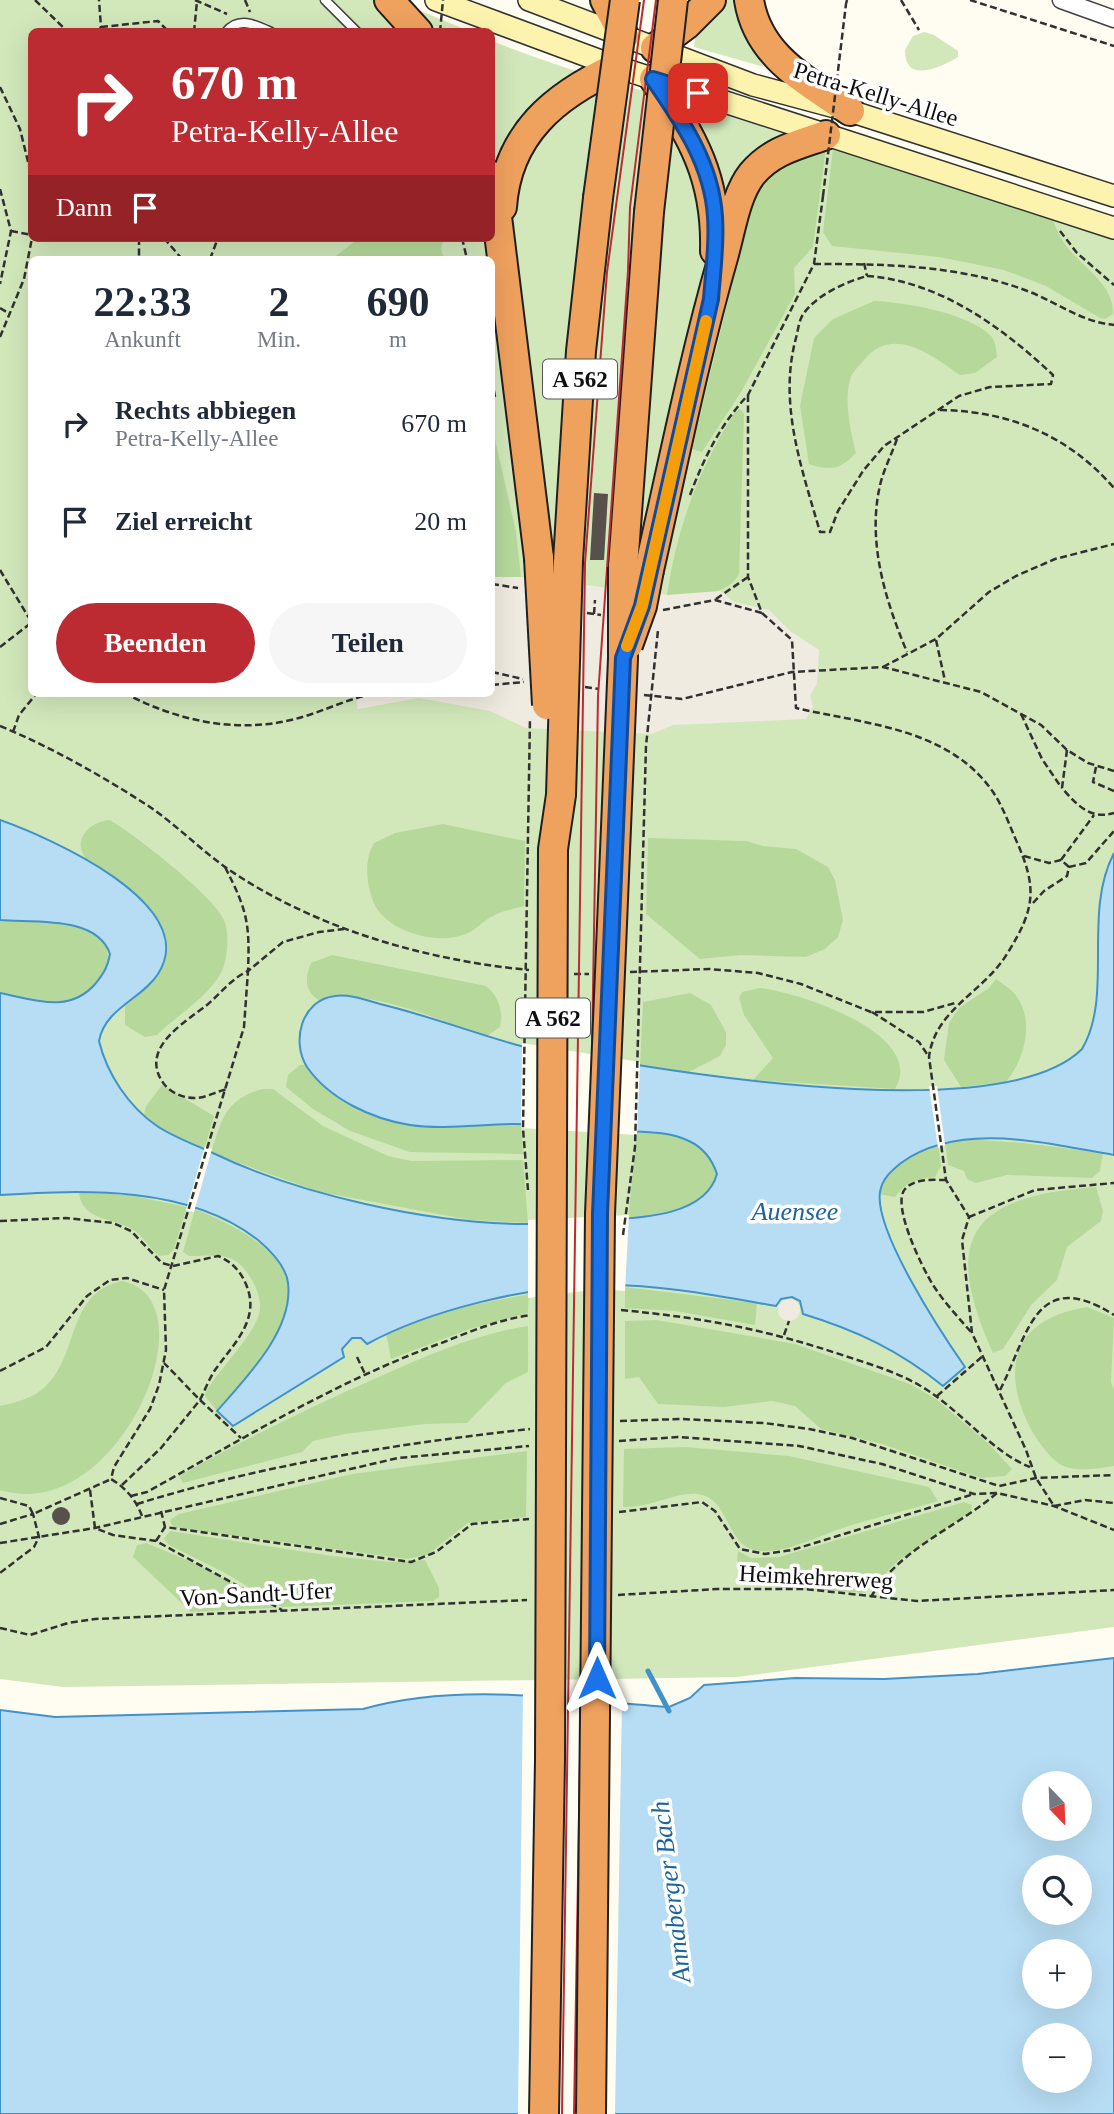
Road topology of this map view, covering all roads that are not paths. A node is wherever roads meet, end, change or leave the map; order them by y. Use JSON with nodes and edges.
{"nodes":[{"id":1,"x":325,"y":0,"type":"edge"},
{"id":2,"x":389,"y":0,"type":"edge"},
{"id":3,"x":436,"y":0,"type":"edge"},
{"id":4,"x":529,"y":0,"type":"edge"},
{"id":5,"x":605,"y":0,"type":"edge"},
{"id":6,"x":625,"y":0,"type":"edge"},
{"id":7,"x":673,"y":0,"type":"edge"},
{"id":8,"x":711,"y":0,"type":"edge"},
{"id":9,"x":749,"y":0,"type":"edge"},
{"id":10,"x":1061,"y":0,"type":"edge"},
{"id":11,"x":1114,"y":19,"type":"edge"},
{"id":12,"x":231,"y":28,"type":"edge"},
{"id":13,"x":261,"y":28,"type":"edge"},
{"id":14,"x":353,"y":28,"type":"edge"},
{"id":15,"x":414,"y":28,"type":"edge"},
{"id":16,"x":638,"y":57,"type":"junction"},
{"id":17,"x":850,"y":111,"type":"junction"},
{"id":18,"x":826,"y":135,"type":"junction"},
{"id":19,"x":1114,"y":197,"type":"edge"},
{"id":20,"x":495,"y":206,"type":"edge"},
{"id":21,"x":1114,"y":228,"type":"edge"},
{"id":22,"x":500,"y":256,"type":"junction"},
{"id":23,"x":711,"y":299,"type":"junction"},
{"id":24,"x":636,"y":568,"type":"junction"},
{"id":25,"x":553,"y":849,"type":"junction"},
{"id":26,"x":544,"y":2114,"type":"edge"},
{"id":27,"x":591,"y":2114,"type":"edge"}],
"edges":[{"from":1,"to":14,"type":"lane"},
{"from":2,"to":15,"type":"highway"},
{"from":3,"to":16,"type":"main road"},
{"from":4,"to":16,"type":"main road"},
{"from":5,"to":16,"type":"highway"},
{"from":6,"to":25,"type":"highway","number":"A 562","bridge":true},
{"from":7,"to":24,"type":"highway","number":"A 562","bridge":true},
{"from":8,"to":16,"type":"highway"},
{"from":9,"to":17,"type":"highway"},
{"from":10,"to":11,"type":"street"},
{"from":12,"to":13,"type":"lane"},
{"from":16,"to":17,"type":"main road","name":"Petra-Kelly-Allee"},
{"from":16,"to":18,"type":"main road"},
{"from":16,"to":22,"type":"highway"},
{"from":16,"to":23,"type":"highway"},
{"from":17,"to":19,"type":"main road","name":"Petra-Kelly-Allee"},
{"from":18,"to":21,"type":"main road"},
{"from":18,"to":23,"type":"highway"},
{"from":20,"to":22,"type":"highway"},
{"from":22,"to":25,"type":"highway","bridge":true},
{"from":23,"to":24,"type":"highway"},
{"from":24,"to":27,"type":"highway","number":"A 562","bridge":true},
{"from":25,"to":26,"type":"highway","number":"A 562","bridge":true}]}
